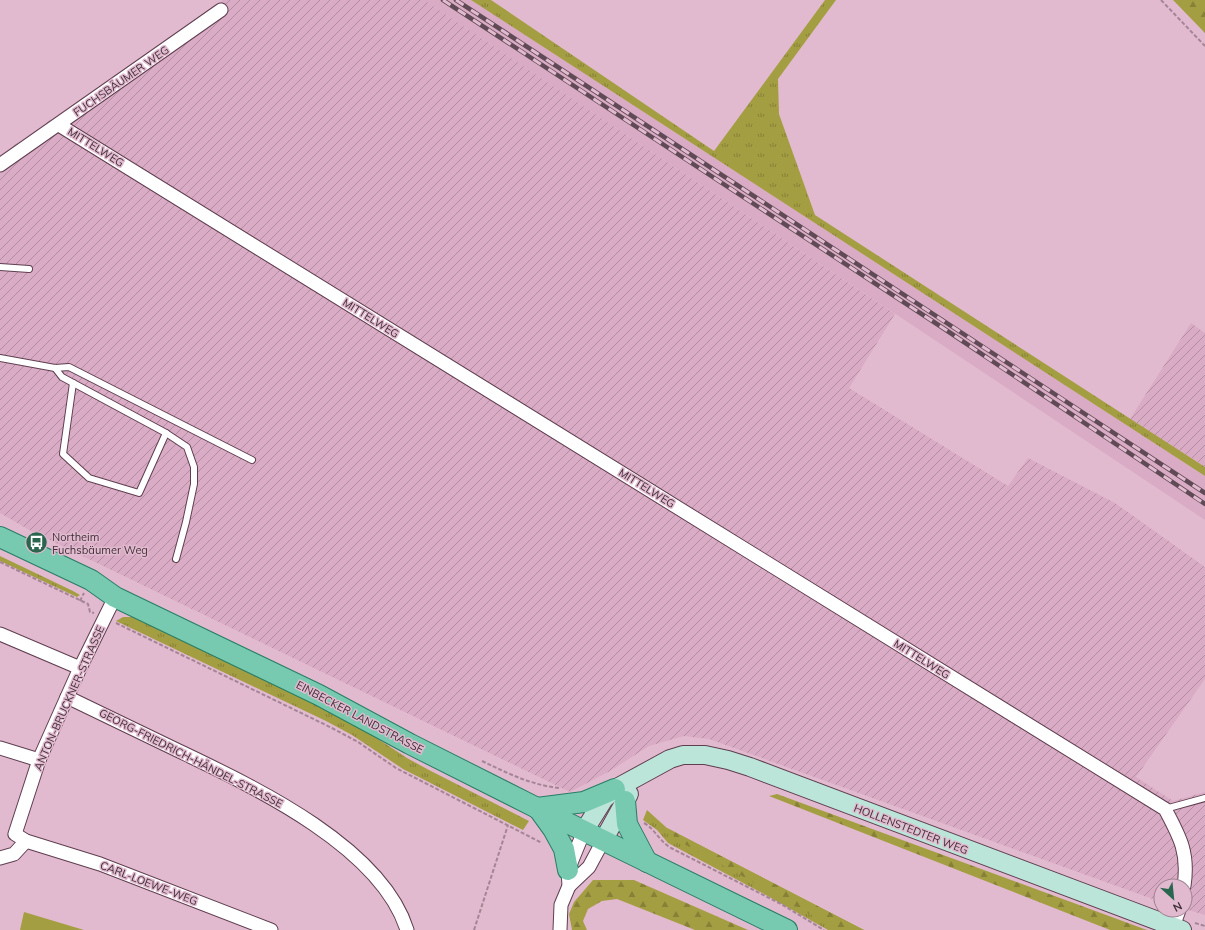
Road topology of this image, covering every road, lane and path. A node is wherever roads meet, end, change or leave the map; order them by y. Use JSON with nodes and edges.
{"nodes":[{"id":1,"x":1161,"y":0,"type":"edge"},
{"id":2,"x":221,"y":10,"type":"dead end"},
{"id":3,"x":1205,"y":46,"type":"edge"},
{"id":4,"x":59,"y":125,"type":"junction"},
{"id":5,"x":0,"y":165,"type":"edge"},
{"id":6,"x":0,"y":267,"type":"edge"},
{"id":7,"x":29,"y":269,"type":"dead end"},
{"id":8,"x":0,"y":358,"type":"edge"},
{"id":9,"x":55,"y":368,"type":"junction"},
{"id":10,"x":73,"y":383,"type":"junction"},
{"id":11,"x":166,"y":433,"type":"junction"},
{"id":12,"x":252,"y":460,"type":"dead end"},
{"id":13,"x":0,"y":537,"type":"edge"},
{"id":14,"x":0,"y":552,"type":"edge"},
{"id":15,"x":176,"y":559,"type":"dead end"},
{"id":16,"x":0,"y":562,"type":"edge"},
{"id":17,"x":115,"y":597,"type":"junction"},
{"id":18,"x":104,"y":618,"type":"junction"},
{"id":19,"x":0,"y":634,"type":"edge"},
{"id":20,"x":80,"y":668,"type":"junction"},
{"id":21,"x":67,"y":697,"type":"junction"},
{"id":22,"x":0,"y":748,"type":"edge"},
{"id":23,"x":39,"y":760,"type":"junction"},
{"id":24,"x":620,"y":795,"type":"junction"},
{"id":25,"x":1205,"y":798,"type":"edge"},
{"id":26,"x":537,"y":808,"type":"junction"},
{"id":27,"x":1165,"y":809,"type":"junction"},
{"id":28,"x":508,"y":824,"type":"junction"},
{"id":29,"x":627,"y":824,"type":"junction"},
{"id":30,"x":584,"y":832,"type":"junction"},
{"id":31,"x":26,"y":841,"type":"junction"},
{"id":32,"x":603,"y":841,"type":"junction"},
{"id":33,"x":545,"y":845,"type":"dead end"},
{"id":34,"x":0,"y":858,"type":"edge"},
{"id":35,"x":647,"y":862,"type":"junction"},
{"id":36,"x":568,"y":878,"type":"junction"},
{"id":37,"x":1185,"y":878,"type":"edge"},
{"id":38,"x":1178,"y":922,"type":"edge"},
{"id":39,"x":271,"y":930,"type":"edge"},
{"id":40,"x":406,"y":930,"type":"edge"},
{"id":41,"x":474,"y":930,"type":"edge"},
{"id":42,"x":560,"y":930,"type":"edge"},
{"id":43,"x":788,"y":930,"type":"edge"},
{"id":44,"x":824,"y":930,"type":"edge"}],
"edges":[{"from":1,"to":3,"type":"path"},
{"from":2,"to":4,"type":"street","name":"FUCHSBÄUMER WEG"},
{"from":4,"to":5,"type":"street","name":"FUCHSBÄUMER WEG"},
{"from":4,"to":27,"type":"street","name":"MITTELWEG"},
{"from":6,"to":7,"type":"lane"},
{"from":8,"to":9,"type":"lane"},
{"from":9,"to":10,"type":"lane"},
{"from":9,"to":12,"type":"lane"},
{"from":10,"to":11,"type":"lane"},
{"from":10,"to":11,"type":"lane"},
{"from":11,"to":15,"type":"lane"},
{"from":13,"to":17,"type":"main road","name":"EINBECKER LANDSTRASSE"},
{"from":14,"to":17,"type":"main road","name":"EINBECKER LANDSTRASSE"},
{"from":16,"to":18,"type":"path"},
{"from":17,"to":18,"type":"street","name":"ANTON-BRUCKNER-STRASSE"},
{"from":17,"to":26,"type":"main road","name":"EINBECKER LANDSTRASSE"},
{"from":18,"to":20,"type":"street","name":"ANTON-BRUCKNER-STRASSE"},
{"from":18,"to":28,"type":"path"},
{"from":19,"to":20,"type":"street"},
{"from":20,"to":21,"type":"street","name":"ANTON-BRUCKNER-STRASSE"},
{"from":21,"to":23,"type":"street","name":"ANTON-BRUCKNER-STRASSE"},
{"from":21,"to":40,"type":"street","name":"GEORG-FRIEDRICH-HÄNDEL-STRASSE"},
{"from":22,"to":23,"type":"street"},
{"from":23,"to":31,"type":"street","name":"ANTON-BRUCKNER-STRASSE"},
{"from":24,"to":26,"type":"main road"},
{"from":24,"to":29,"type":"main road"},
{"from":24,"to":30,"type":"main road"},
{"from":24,"to":32,"type":"main road"},
{"from":24,"to":38,"type":"main road","name":"HOLLENSTEDTER WEG"},
{"from":25,"to":27,"type":"lane"},
{"from":26,"to":30,"type":"main road","name":"EINBECKER LANDSTRASSE"},
{"from":26,"to":36,"type":"main road"},
{"from":27,"to":37,"type":"street"},
{"from":28,"to":33,"type":"path"},
{"from":28,"to":41,"type":"path"},
{"from":29,"to":35,"type":"main road"},
{"from":29,"to":44,"type":"path"},
{"from":30,"to":32,"type":"main road","name":"EINBECKER LANDSTRASSE"},
{"from":30,"to":36,"type":"street"},
{"from":31,"to":34,"type":"street"},
{"from":31,"to":39,"type":"street","name":"CARL-LOEWE-WEG"},
{"from":32,"to":35,"type":"main road","name":"EINBECKER LANDSTRASSE"},
{"from":32,"to":36,"type":"street"},
{"from":35,"to":43,"type":"main road","name":"EINBECKER LANDSTRASSE"},
{"from":36,"to":42,"type":"street"}]}
